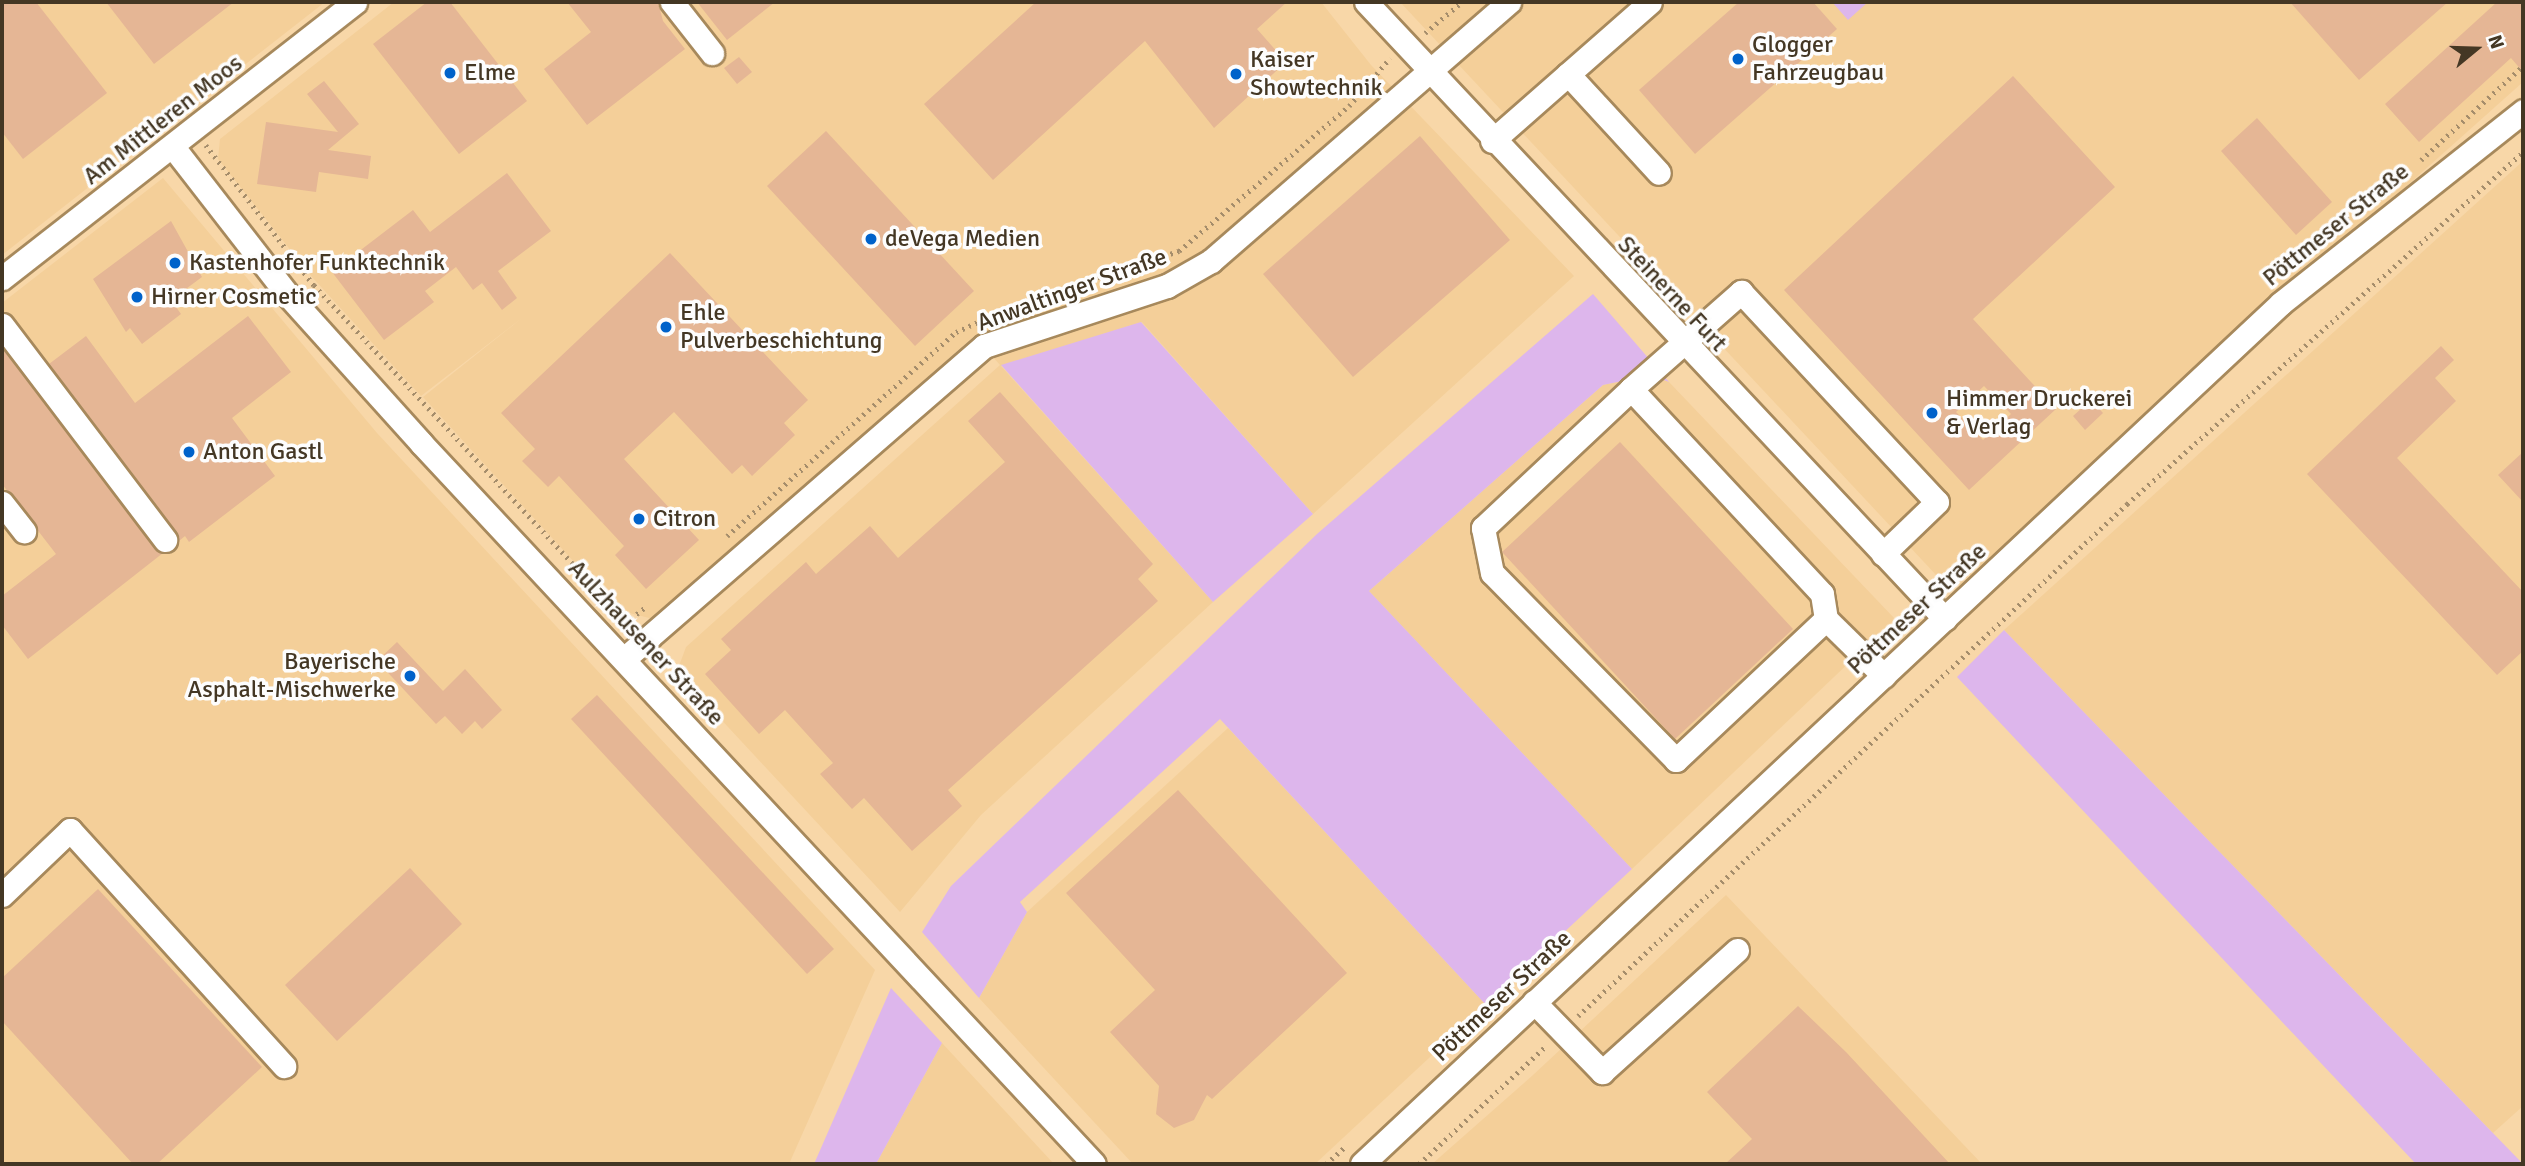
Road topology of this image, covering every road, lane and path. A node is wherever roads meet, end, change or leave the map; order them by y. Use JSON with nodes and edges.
{"nodes":[{"id":1,"x":355,"y":2,"type":"edge"},
{"id":2,"x":672,"y":2,"type":"edge"},
{"id":3,"x":1366,"y":2,"type":"edge"},
{"id":4,"x":1508,"y":2,"type":"edge"},
{"id":5,"x":1650,"y":2,"type":"edge"},
{"id":6,"x":712,"y":52,"type":"dead end"},
{"id":7,"x":1429,"y":71,"type":"junction"},
{"id":8,"x":1568,"y":74,"type":"junction"},
{"id":9,"x":2523,"y":111,"type":"edge"},
{"id":10,"x":194,"y":130,"type":"junction"},
{"id":11,"x":1492,"y":141,"type":"junction"},
{"id":12,"x":173,"y":147,"type":"junction"},
{"id":13,"x":2523,"y":152,"type":"edge"},
{"id":14,"x":1659,"y":173,"type":"dead end"},
{"id":15,"x":2,"y":278,"type":"edge"},
{"id":16,"x":2,"y":325,"type":"edge"},
{"id":17,"x":1681,"y":342,"type":"junction"},
{"id":18,"x":1631,"y":390,"type":"junction"},
{"id":19,"x":2,"y":503,"type":"edge"},
{"id":20,"x":24,"y":531,"type":"dead end"},
{"id":21,"x":165,"y":540,"type":"dead end"},
{"id":22,"x":1883,"y":554,"type":"junction"},
{"id":23,"x":630,"y":617,"type":"dead end"},
{"id":24,"x":1826,"y":619,"type":"junction"},
{"id":25,"x":1945,"y":619,"type":"junction"},
{"id":26,"x":625,"y":659,"type":"junction"},
{"id":27,"x":1884,"y":676,"type":"junction"},
{"id":28,"x":2,"y":895,"type":"edge"},
{"id":29,"x":1737,"y":950,"type":"dead end"},
{"id":30,"x":1534,"y":1002,"type":"junction"},
{"id":31,"x":1562,"y":1031,"type":"junction"},
{"id":32,"x":284,"y":1066,"type":"dead end"},
{"id":33,"x":1094,"y":1164,"type":"edge"},
{"id":34,"x":1362,"y":1164,"type":"edge"},
{"id":35,"x":1419,"y":1164,"type":"edge"}],
"edges":[{"from":1,"to":10,"type":"street","name":"Am Mittleren Moos"},
{"from":2,"to":6,"type":"street"},
{"from":3,"to":7,"type":"street","name":"Steinerne Furt"},
{"from":4,"to":7,"type":"street","name":"Anwaltinger Straße"},
{"from":5,"to":8,"type":"street"},
{"from":7,"to":11,"type":"street","name":"Steinerne Furt"},
{"from":7,"to":26,"type":"street","name":"Anwaltinger Straße"},
{"from":8,"to":11,"type":"street"},
{"from":8,"to":14,"type":"street"},
{"from":9,"to":25,"type":"street","name":"Pöttmeser Straße"},
{"from":10,"to":12,"type":"street","name":"Am Mittleren Moos"},
{"from":10,"to":23,"type":"path"},
{"from":11,"to":17,"type":"street","name":"Steinerne Furt"},
{"from":12,"to":15,"type":"street","name":"Am Mittleren Moos"},
{"from":12,"to":26,"type":"street","name":"Aulzhausener Straße"},
{"from":13,"to":31,"type":"path"},
{"from":16,"to":21,"type":"street"},
{"from":17,"to":18,"type":"street"},
{"from":17,"to":22,"type":"street","name":"Steinerne Furt"},
{"from":17,"to":22,"type":"street"},
{"from":18,"to":24,"type":"street"},
{"from":18,"to":24,"type":"street"},
{"from":19,"to":20,"type":"street"},
{"from":22,"to":25,"type":"street","name":"Steinerne Furt"},
{"from":24,"to":27,"type":"street"},
{"from":25,"to":27,"type":"street","name":"Pöttmeser Straße"},
{"from":26,"to":33,"type":"street","name":"Aulzhausener Straße"},
{"from":27,"to":30,"type":"street","name":"Pöttmeser Straße"},
{"from":28,"to":32,"type":"street"},
{"from":29,"to":31,"type":"street"},
{"from":30,"to":31,"type":"street"},
{"from":30,"to":34,"type":"street","name":"Pöttmeser Straße"},
{"from":31,"to":35,"type":"path"}]}
